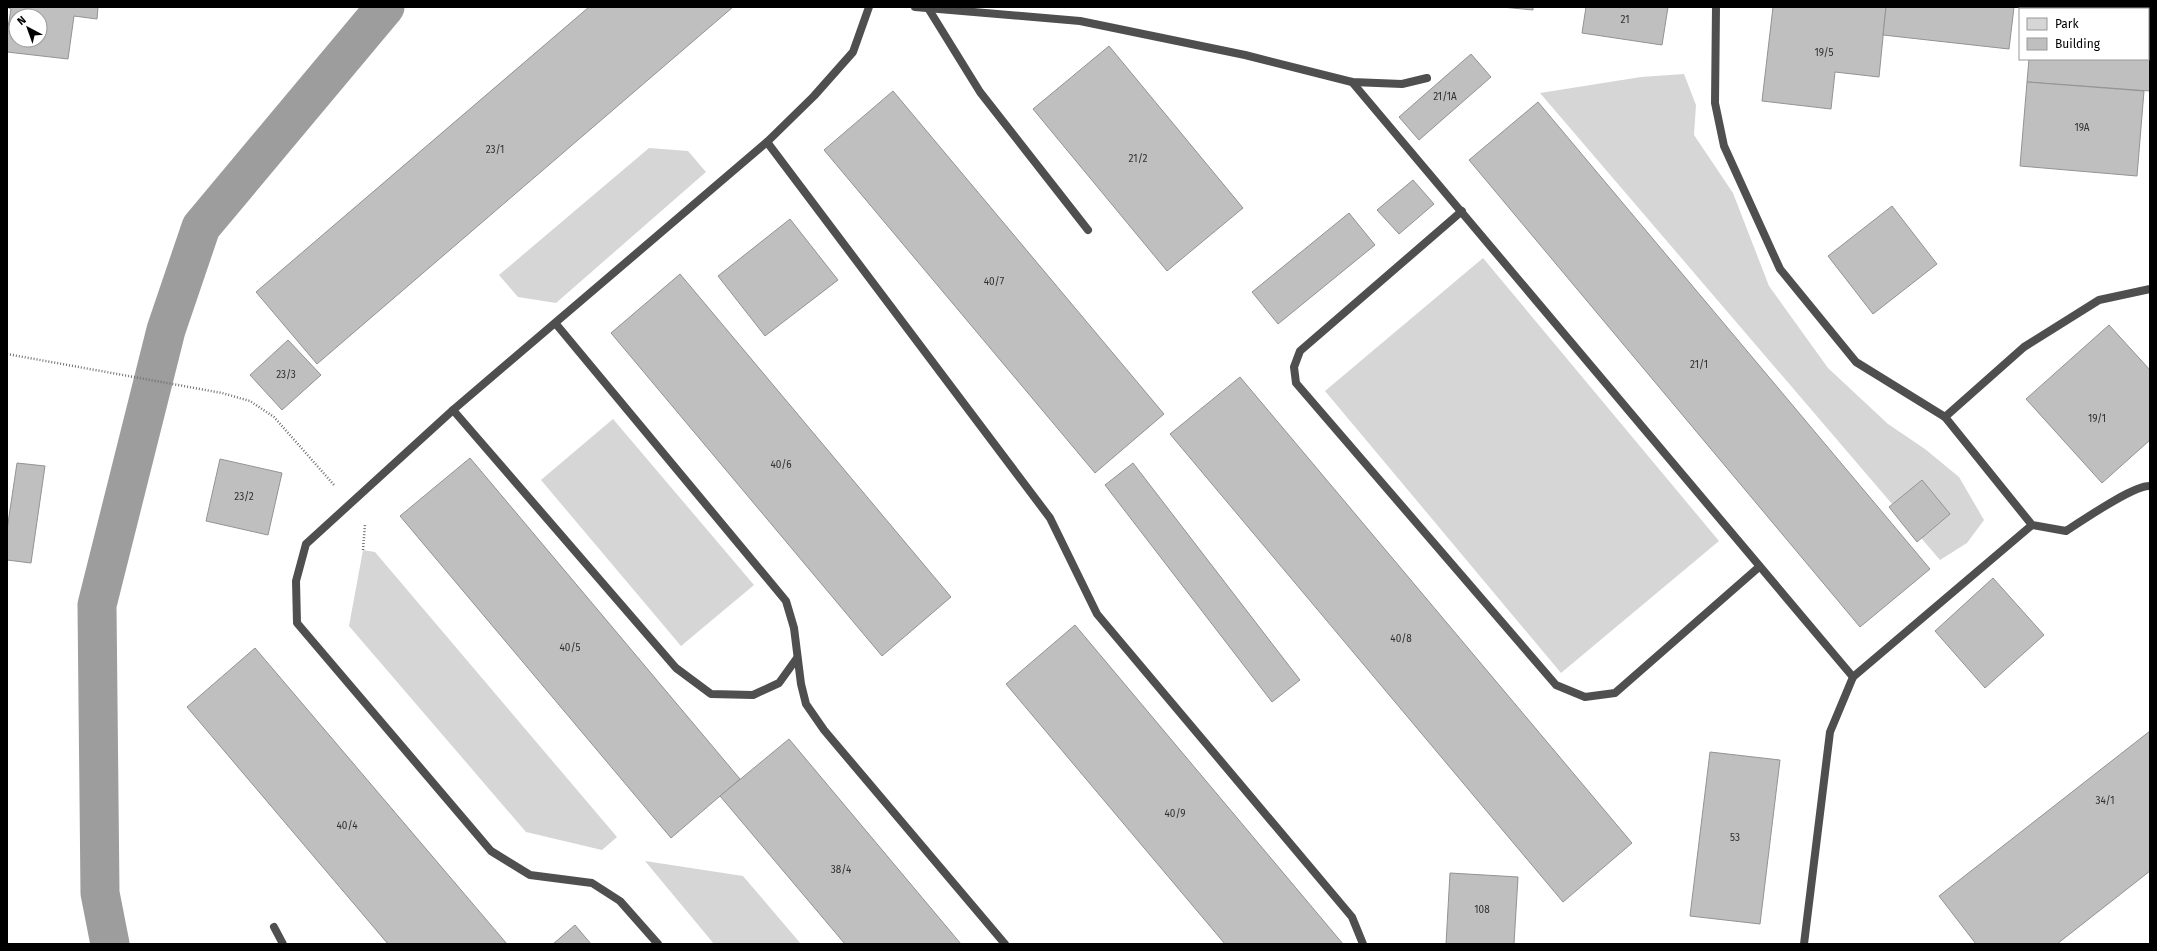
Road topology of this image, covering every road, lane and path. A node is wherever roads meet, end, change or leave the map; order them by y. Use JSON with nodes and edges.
{"nodes":[{"id":1,"x":869,"y":7,"type":"edge"},
{"id":2,"x":915,"y":7,"type":"edge"},
{"id":3,"x":1716,"y":7,"type":"edge"},
{"id":4,"x":928,"y":8,"type":"junction"},
{"id":5,"x":1427,"y":78,"type":"dead end"},
{"id":6,"x":1352,"y":82,"type":"junction"},
{"id":7,"x":767,"y":142,"type":"junction"},
{"id":8,"x":1462,"y":211,"type":"junction"},
{"id":9,"x":1088,"y":230,"type":"dead end"},
{"id":10,"x":2150,"y":290,"type":"edge"},
{"id":11,"x":556,"y":324,"type":"junction"},
{"id":12,"x":7,"y":354,"type":"edge"},
{"id":13,"x":453,"y":410,"type":"junction"},
{"id":14,"x":1945,"y":417,"type":"junction"},
{"id":15,"x":2150,"y":486,"type":"edge"},
{"id":16,"x":350,"y":503,"type":"junction"},
{"id":17,"x":2032,"y":525,"type":"junction"},
{"id":18,"x":363,"y":550,"type":"dead end"},
{"id":19,"x":1759,"y":567,"type":"junction"},
{"id":20,"x":797,"y":658,"type":"junction"},
{"id":21,"x":1853,"y":677,"type":"junction"},
{"id":22,"x":274,"y":927,"type":"dead end"},
{"id":23,"x":283,"y":944,"type":"edge"},
{"id":24,"x":658,"y":944,"type":"edge"},
{"id":25,"x":1005,"y":944,"type":"edge"},
{"id":26,"x":1363,"y":944,"type":"edge"},
{"id":27,"x":1804,"y":944,"type":"edge"}],
"edges":[{"from":1,"to":7,"type":"lane"},
{"from":2,"to":4,"type":"lane"},
{"from":3,"to":14,"type":"lane"},
{"from":4,"to":6,"type":"lane"},
{"from":4,"to":9,"type":"lane"},
{"from":5,"to":6,"type":"lane"},
{"from":6,"to":8,"type":"lane"},
{"from":7,"to":11,"type":"lane"},
{"from":7,"to":26,"type":"lane"},
{"from":8,"to":19,"type":"lane"},
{"from":8,"to":19,"type":"lane"},
{"from":10,"to":14,"type":"lane"},
{"from":11,"to":13,"type":"lane"},
{"from":11,"to":20,"type":"lane"},
{"from":12,"to":16,"type":"path"},
{"from":13,"to":16,"type":"lane"},
{"from":13,"to":20,"type":"lane"},
{"from":14,"to":17,"type":"lane"},
{"from":15,"to":17,"type":"lane"},
{"from":16,"to":18,"type":"path"},
{"from":16,"to":24,"type":"lane"},
{"from":17,"to":21,"type":"lane"},
{"from":19,"to":21,"type":"lane"},
{"from":20,"to":25,"type":"lane"},
{"from":21,"to":27,"type":"lane"},
{"from":22,"to":23,"type":"lane"}]}
